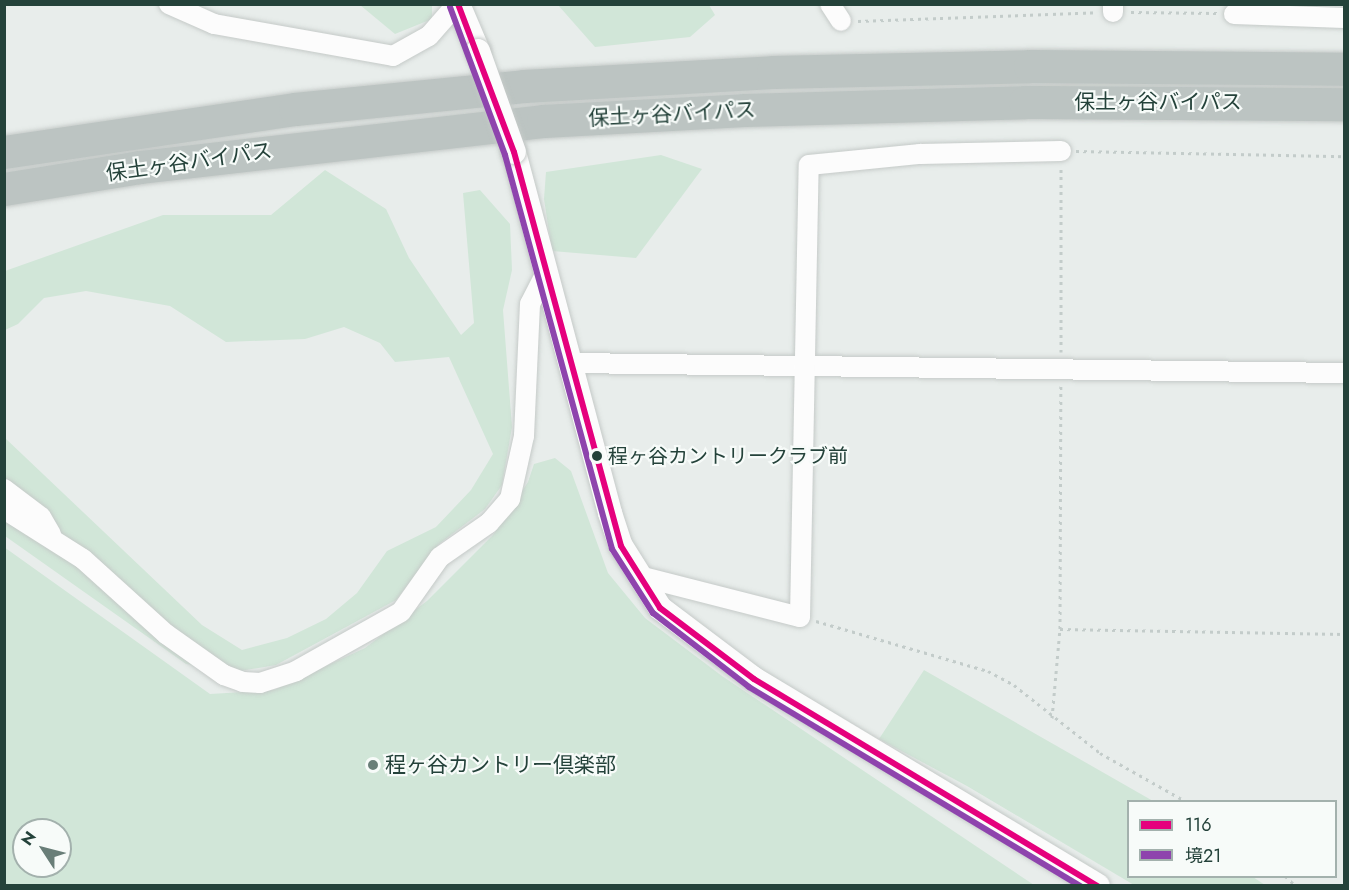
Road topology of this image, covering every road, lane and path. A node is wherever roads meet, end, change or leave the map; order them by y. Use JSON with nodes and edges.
{"nodes":[{"id":1,"x":169,"y":4,"type":"edge"},
{"id":2,"x":458,"y":4,"type":"edge"},
{"id":3,"x":830,"y":4,"type":"edge"},
{"id":4,"x":1113,"y":8,"type":"edge"},
{"id":5,"x":1234,"y":14,"type":"joint"},
{"id":6,"x":1344,"y":18,"type":"edge"},
{"id":7,"x":842,"y":21,"type":"joint"},
{"id":8,"x":1344,"y":69,"type":"edge"},
{"id":9,"x":1344,"y":104,"type":"edge"},
{"id":10,"x":1061,"y":151,"type":"junction"},
{"id":11,"x":4,"y":152,"type":"edge"},
{"id":12,"x":1344,"y":156,"type":"edge"},
{"id":13,"x":4,"y":189,"type":"edge"},
{"id":14,"x":546,"y":272,"type":"junction"},
{"id":15,"x":570,"y":363,"type":"junction"},
{"id":16,"x":803,"y":364,"type":"junction"},
{"id":17,"x":1061,"y":370,"type":"junction"},
{"id":18,"x":1344,"y":373,"type":"edge"},
{"id":19,"x":4,"y":489,"type":"edge"},
{"id":20,"x":4,"y":509,"type":"edge"},
{"id":21,"x":54,"y":540,"type":"junction"},
{"id":22,"x":639,"y":576,"type":"junction"},
{"id":23,"x":800,"y":617,"type":"junction"},
{"id":24,"x":1060,"y":629,"type":"junction"},
{"id":25,"x":1344,"y":634,"type":"edge"},
{"id":26,"x":1052,"y":718,"type":"junction"},
{"id":27,"x":1186,"y":800,"type":"edge"},
{"id":28,"x":1098,"y":885,"type":"edge"}],
"edges":[{"from":1,"to":2,"type":"street"},
{"from":2,"to":14,"type":"street","bridge":true},
{"from":3,"to":7,"type":"street"},
{"from":4,"to":5,"type":"path"},
{"from":4,"to":7,"type":"path"},
{"from":5,"to":6,"type":"street"},
{"from":8,"to":11,"type":"highway","name":"保土ヶ谷バイパス"},
{"from":9,"to":13,"type":"highway","name":"保土ヶ谷バイパス"},
{"from":10,"to":12,"type":"path"},
{"from":10,"to":16,"type":"street"},
{"from":10,"to":17,"type":"path"},
{"from":14,"to":15,"type":"street"},
{"from":14,"to":21,"type":"street"},
{"from":15,"to":16,"type":"street"},
{"from":15,"to":22,"type":"street"},
{"from":16,"to":17,"type":"street"},
{"from":16,"to":23,"type":"street"},
{"from":17,"to":18,"type":"street"},
{"from":17,"to":24,"type":"path"},
{"from":19,"to":21,"type":"street"},
{"from":20,"to":21,"type":"street"},
{"from":22,"to":23,"type":"street"},
{"from":22,"to":28,"type":"street"},
{"from":23,"to":26,"type":"path"},
{"from":24,"to":25,"type":"path"},
{"from":24,"to":26,"type":"path"},
{"from":26,"to":27,"type":"path"}]}
